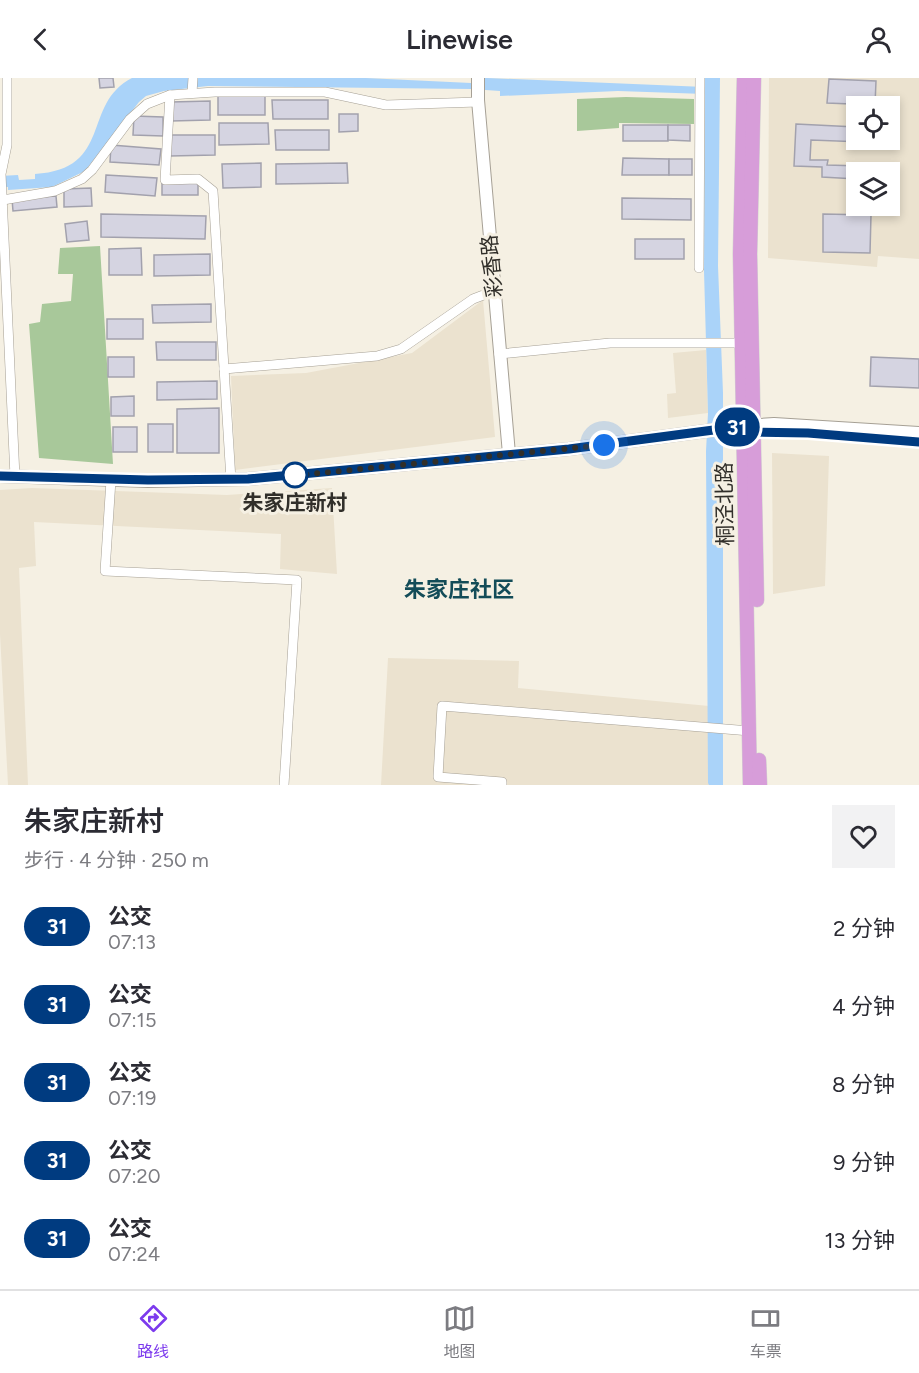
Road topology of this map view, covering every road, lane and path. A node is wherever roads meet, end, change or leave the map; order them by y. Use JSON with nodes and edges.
{"nodes":[{"id":1,"x":7,"y":78,"type":"edge"},
{"id":2,"x":193,"y":78,"type":"edge"},
{"id":3,"x":478,"y":78,"type":"edge"},
{"id":4,"x":744,"y":78,"type":"edge"},
{"id":5,"x":754,"y":78,"type":"edge"},
{"id":6,"x":699,"y":81,"type":"edge"},
{"id":7,"x":192,"y":91,"type":"junction"},
{"id":8,"x":170,"y":95,"type":"junction"},
{"id":9,"x":478,"y":101,"type":"junction"},
{"id":10,"x":3,"y":200,"type":"junction"},
{"id":11,"x":699,"y":268,"type":"dead end"},
{"id":12,"x":494,"y":291,"type":"junction"},
{"id":13,"x":742,"y":343,"type":"junction"},
{"id":14,"x":499,"y":354,"type":"junction"},
{"id":15,"x":224,"y":369,"type":"junction"},
{"id":16,"x":746,"y":428,"type":"junction"},
{"id":17,"x":919,"y":433,"type":"edge"},
{"id":18,"x":919,"y":442,"type":"edge"},
{"id":19,"x":509,"y":454,"type":"junction"},
{"id":20,"x":0,"y":476,"type":"edge"},
{"id":21,"x":15,"y":477,"type":"junction"},
{"id":22,"x":111,"y":480,"type":"junction"},
{"id":23,"x":231,"y":480,"type":"junction"},
{"id":24,"x":750,"y":731,"type":"junction"},
{"id":25,"x":285,"y":785,"type":"edge"},
{"id":26,"x":502,"y":785,"type":"edge"},
{"id":27,"x":750,"y":785,"type":"edge"},
{"id":28,"x":760,"y":785,"type":"edge"}],
"edges":[{"from":1,"to":10,"type":"street"},
{"from":2,"to":7,"type":"street"},
{"from":3,"to":9,"type":"main road","name":"彩香路"},
{"from":4,"to":13,"type":"main road","name":"桐泾北路"},
{"from":5,"to":16,"type":"main road","name":"桐泾北路"},
{"from":6,"to":11,"type":"street"},
{"from":7,"to":8,"type":"street"},
{"from":7,"to":9,"type":"street"},
{"from":8,"to":10,"type":"street"},
{"from":8,"to":15,"type":"street"},
{"from":9,"to":12,"type":"main road","name":"彩香路"},
{"from":10,"to":21,"type":"street"},
{"from":12,"to":14,"type":"main road","name":"彩香路"},
{"from":12,"to":15,"type":"street"},
{"from":13,"to":14,"type":"street"},
{"from":13,"to":16,"type":"main road","name":"桐泾北路"},
{"from":14,"to":19,"type":"main road","name":"彩香路"},
{"from":15,"to":23,"type":"street"},
{"from":16,"to":17,"type":"main road"},
{"from":16,"to":18,"type":"main road"},
{"from":16,"to":19,"type":"main road"},
{"from":16,"to":24,"type":"main road","name":"桐泾北路"},
{"from":16,"to":28,"type":"main road","name":"桐泾北路"},
{"from":19,"to":23,"type":"main road"},
{"from":20,"to":21,"type":"main road"},
{"from":21,"to":22,"type":"main road"},
{"from":22,"to":23,"type":"main road"},
{"from":22,"to":25,"type":"street"},
{"from":24,"to":26,"type":"street"},
{"from":24,"to":27,"type":"main road","name":"桐泾北路"}]}
